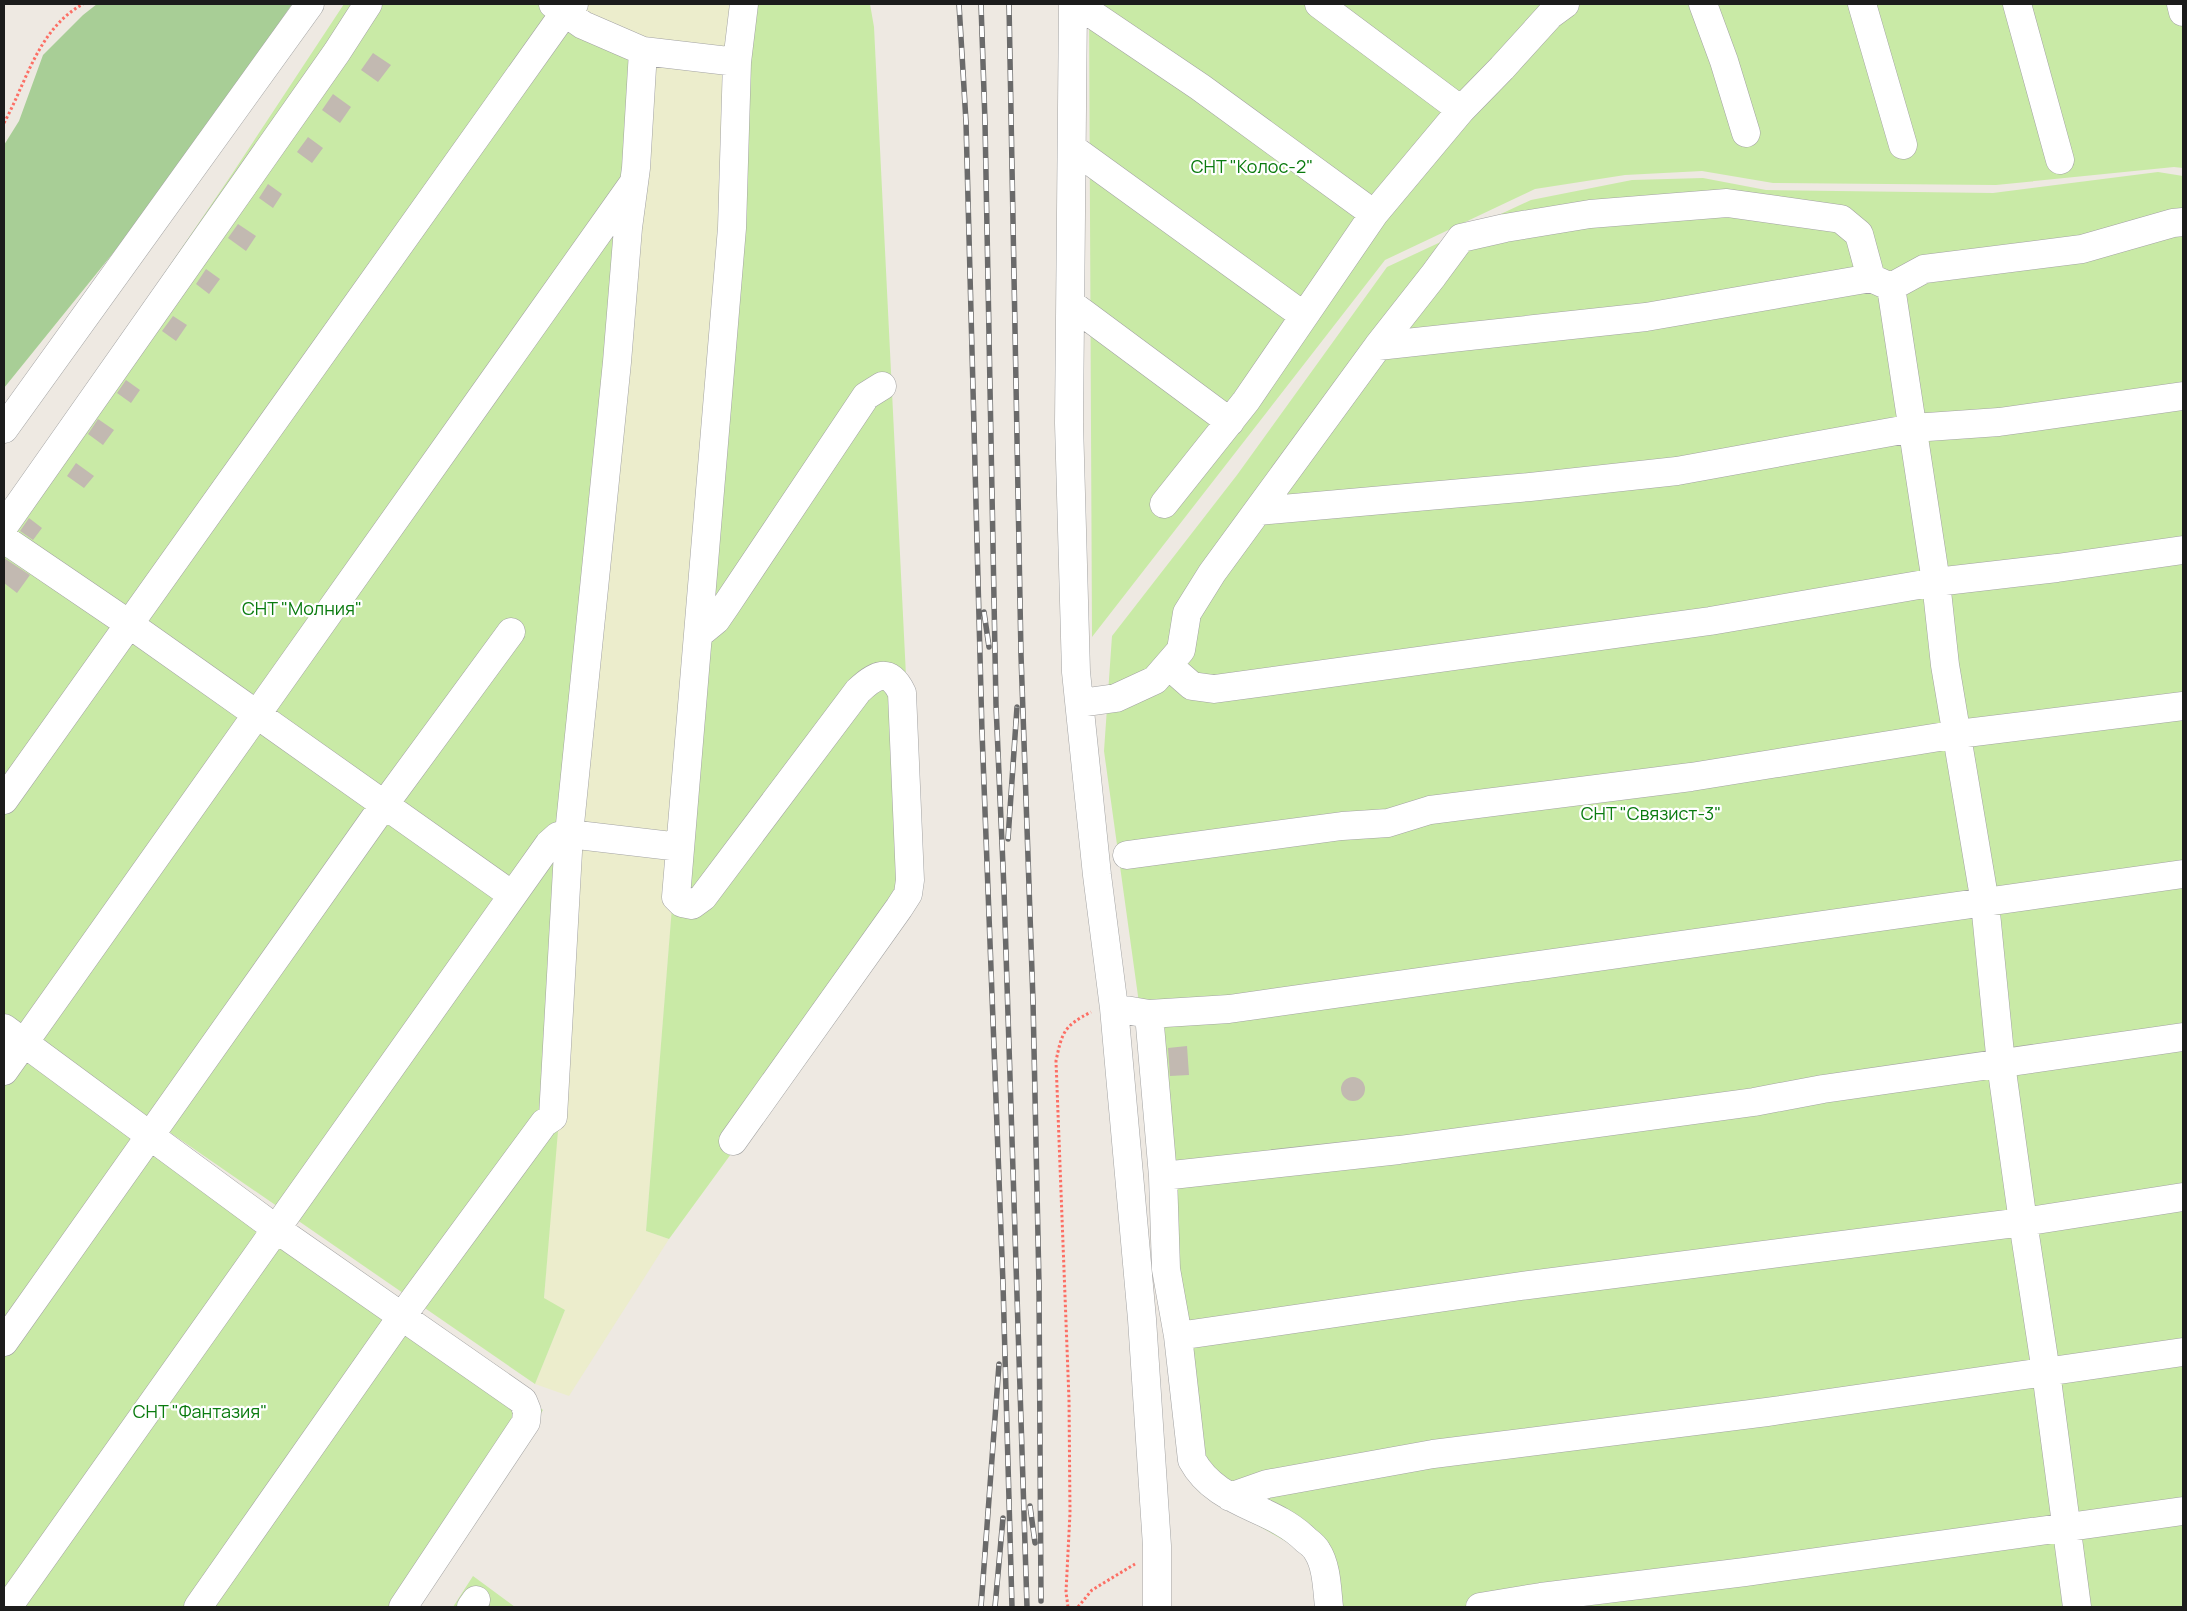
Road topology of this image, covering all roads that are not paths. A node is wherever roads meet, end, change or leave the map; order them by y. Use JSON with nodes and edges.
{"nodes":[{"id":1,"x":310,"y":4,"type":"edge"},
{"id":2,"x":368,"y":4,"type":"edge"},
{"id":3,"x":744,"y":4,"type":"edge"},
{"id":4,"x":1073,"y":4,"type":"edge"},
{"id":5,"x":1077,"y":4,"type":"edge"},
{"id":6,"x":1319,"y":4,"type":"edge"},
{"id":7,"x":1703,"y":4,"type":"edge"},
{"id":8,"x":1862,"y":4,"type":"edge"},
{"id":9,"x":2017,"y":4,"type":"edge"},
{"id":10,"x":2181,"y":4,"type":"edge"},
{"id":11,"x":564,"y":7,"type":"edge"},
{"id":12,"x":1550,"y":7,"type":"edge"},
{"id":13,"x":2183,"y":12,"type":"edge"},
{"id":14,"x":643,"y":51,"type":"junction"},
{"id":15,"x":736,"y":62,"type":"junction"},
{"id":16,"x":1461,"y":110,"type":"junction"},
{"id":17,"x":1746,"y":133,"type":"dead end"},
{"id":18,"x":1904,"y":145,"type":"dead end"},
{"id":19,"x":1072,"y":148,"type":"junction"},
{"id":20,"x":2060,"y":160,"type":"dead end"},
{"id":21,"x":634,"y":182,"type":"junction"},
{"id":22,"x":1374,"y":214,"type":"junction"},
{"id":23,"x":2183,"y":222,"type":"edge"},
{"id":24,"x":1881,"y":282,"type":"junction"},
{"id":25,"x":1070,"y":304,"type":"junction"},
{"id":26,"x":1304,"y":316,"type":"junction"},
{"id":27,"x":1378,"y":346,"type":"junction"},
{"id":28,"x":882,"y":386,"type":"dead end"},
{"id":29,"x":2183,"y":396,"type":"edge"},
{"id":30,"x":1230,"y":422,"type":"junction"},
{"id":31,"x":1913,"y":428,"type":"junction"},
{"id":32,"x":4,"y":429,"type":"edge"},
{"id":33,"x":1164,"y":504,"type":"dead end"},
{"id":34,"x":1258,"y":511,"type":"junction"},
{"id":35,"x":4,"y":526,"type":"edge"},
{"id":36,"x":4,"y":539,"type":"edge"},
{"id":37,"x":2183,"y":550,"type":"edge"},
{"id":38,"x":1936,"y":582,"type":"junction"},
{"id":39,"x":129,"y":624,"type":"junction"},
{"id":40,"x":511,"y":632,"type":"dead end"},
{"id":41,"x":699,"y":634,"type":"junction"},
{"id":42,"x":1168,"y":665,"type":"junction"},
{"id":43,"x":1080,"y":703,"type":"junction"},
{"id":44,"x":2183,"y":706,"type":"edge"},
{"id":45,"x":256,"y":714,"type":"junction"},
{"id":46,"x":1958,"y":734,"type":"junction"},
{"id":47,"x":4,"y":800,"type":"edge"},
{"id":48,"x":384,"y":805,"type":"junction"},
{"id":49,"x":569,"y":834,"type":"junction"},
{"id":50,"x":680,"y":847,"type":"junction"},
{"id":51,"x":1127,"y":855,"type":"dead end"},
{"id":52,"x":2183,"y":874,"type":"edge"},
{"id":53,"x":512,"y":895,"type":"junction"},
{"id":54,"x":1985,"y":903,"type":"junction"},
{"id":55,"x":1114,"y":1008,"type":"junction"},
{"id":56,"x":1149,"y":1014,"type":"junction"},
{"id":57,"x":14,"y":1036,"type":"edge"},
{"id":58,"x":2183,"y":1037,"type":"edge"},
{"id":59,"x":2001,"y":1064,"type":"junction"},
{"id":60,"x":4,"y":1071,"type":"edge"},
{"id":61,"x":150,"y":1137,"type":"junction"},
{"id":62,"x":733,"y":1141,"type":"dead end"},
{"id":63,"x":1163,"y":1176,"type":"junction"},
{"id":64,"x":2183,"y":1197,"type":"edge"},
{"id":65,"x":2023,"y":1222,"type":"junction"},
{"id":66,"x":276,"y":1228,"type":"junction"},
{"id":67,"x":402,"y":1316,"type":"junction"},
{"id":68,"x":1178,"y":1336,"type":"junction"},
{"id":69,"x":4,"y":1342,"type":"edge"},
{"id":70,"x":2183,"y":1352,"type":"edge"},
{"id":71,"x":2046,"y":1372,"type":"junction"},
{"id":72,"x":1230,"y":1497,"type":"junction"},
{"id":73,"x":2183,"y":1511,"type":"edge"},
{"id":74,"x":2067,"y":1528,"type":"junction"},
{"id":75,"x":8,"y":1607,"type":"edge"},
{"id":76,"x":198,"y":1607,"type":"edge"},
{"id":77,"x":403,"y":1607,"type":"edge"},
{"id":78,"x":1157,"y":1607,"type":"edge"},
{"id":79,"x":1328,"y":1607,"type":"edge"},
{"id":80,"x":1480,"y":1607,"type":"edge"},
{"id":81,"x":2077,"y":1607,"type":"edge"}],
"edges":[{"from":1,"to":32,"type":"street"},
{"from":2,"to":35,"type":"street"},
{"from":3,"to":15,"type":"street"},
{"from":4,"to":19,"type":"street"},
{"from":5,"to":22,"type":"street"},
{"from":6,"to":16,"type":"street"},
{"from":7,"to":17,"type":"street"},
{"from":8,"to":18,"type":"street"},
{"from":9,"to":20,"type":"street"},
{"from":10,"to":13,"type":"street"},
{"from":11,"to":14,"type":"street"},
{"from":11,"to":39,"type":"street"},
{"from":12,"to":16,"type":"street"},
{"from":14,"to":15,"type":"street"},
{"from":14,"to":21,"type":"street"},
{"from":15,"to":41,"type":"street"},
{"from":16,"to":22,"type":"street"},
{"from":19,"to":25,"type":"street"},
{"from":19,"to":26,"type":"street"},
{"from":21,"to":45,"type":"street"},
{"from":21,"to":49,"type":"street"},
{"from":22,"to":26,"type":"street"},
{"from":23,"to":24,"type":"street"},
{"from":24,"to":27,"type":"street"},
{"from":24,"to":27,"type":"street"},
{"from":24,"to":31,"type":"street"},
{"from":25,"to":30,"type":"street"},
{"from":25,"to":43,"type":"street"},
{"from":26,"to":30,"type":"street"},
{"from":27,"to":34,"type":"street"},
{"from":28,"to":41,"type":"street"},
{"from":29,"to":31,"type":"street"},
{"from":30,"to":33,"type":"street"},
{"from":31,"to":34,"type":"street"},
{"from":31,"to":38,"type":"street"},
{"from":34,"to":42,"type":"street"},
{"from":36,"to":39,"type":"street"},
{"from":37,"to":38,"type":"street"},
{"from":38,"to":42,"type":"street"},
{"from":38,"to":46,"type":"street"},
{"from":39,"to":45,"type":"street"},
{"from":39,"to":47,"type":"street"},
{"from":40,"to":48,"type":"street"},
{"from":41,"to":50,"type":"street"},
{"from":42,"to":43,"type":"street"},
{"from":43,"to":55,"type":"street"},
{"from":44,"to":46,"type":"street"},
{"from":45,"to":48,"type":"street"},
{"from":45,"to":57,"type":"street"},
{"from":46,"to":51,"type":"street"},
{"from":46,"to":54,"type":"street"},
{"from":48,"to":53,"type":"street"},
{"from":48,"to":61,"type":"street"},
{"from":49,"to":50,"type":"street"},
{"from":49,"to":53,"type":"street"},
{"from":49,"to":67,"type":"street"},
{"from":50,"to":62,"type":"street"},
{"from":52,"to":54,"type":"street"},
{"from":53,"to":66,"type":"street"},
{"from":54,"to":56,"type":"street"},
{"from":54,"to":59,"type":"street"},
{"from":55,"to":56,"type":"street"},
{"from":55,"to":78,"type":"street"},
{"from":56,"to":63,"type":"street"},
{"from":57,"to":60,"type":"street"},
{"from":57,"to":61,"type":"street"},
{"from":58,"to":59,"type":"street"},
{"from":59,"to":63,"type":"street"},
{"from":59,"to":65,"type":"street"},
{"from":61,"to":66,"type":"street"},
{"from":61,"to":69,"type":"street"},
{"from":63,"to":68,"type":"street"},
{"from":64,"to":65,"type":"street"},
{"from":65,"to":68,"type":"street"},
{"from":65,"to":71,"type":"street"},
{"from":66,"to":67,"type":"street"},
{"from":66,"to":75,"type":"street"},
{"from":67,"to":76,"type":"street"},
{"from":67,"to":77,"type":"street"},
{"from":68,"to":72,"type":"street"},
{"from":70,"to":71,"type":"street"},
{"from":71,"to":72,"type":"street"},
{"from":71,"to":74,"type":"street"},
{"from":72,"to":79,"type":"street"},
{"from":73,"to":74,"type":"street"},
{"from":74,"to":80,"type":"street"},
{"from":74,"to":81,"type":"street"}]}
